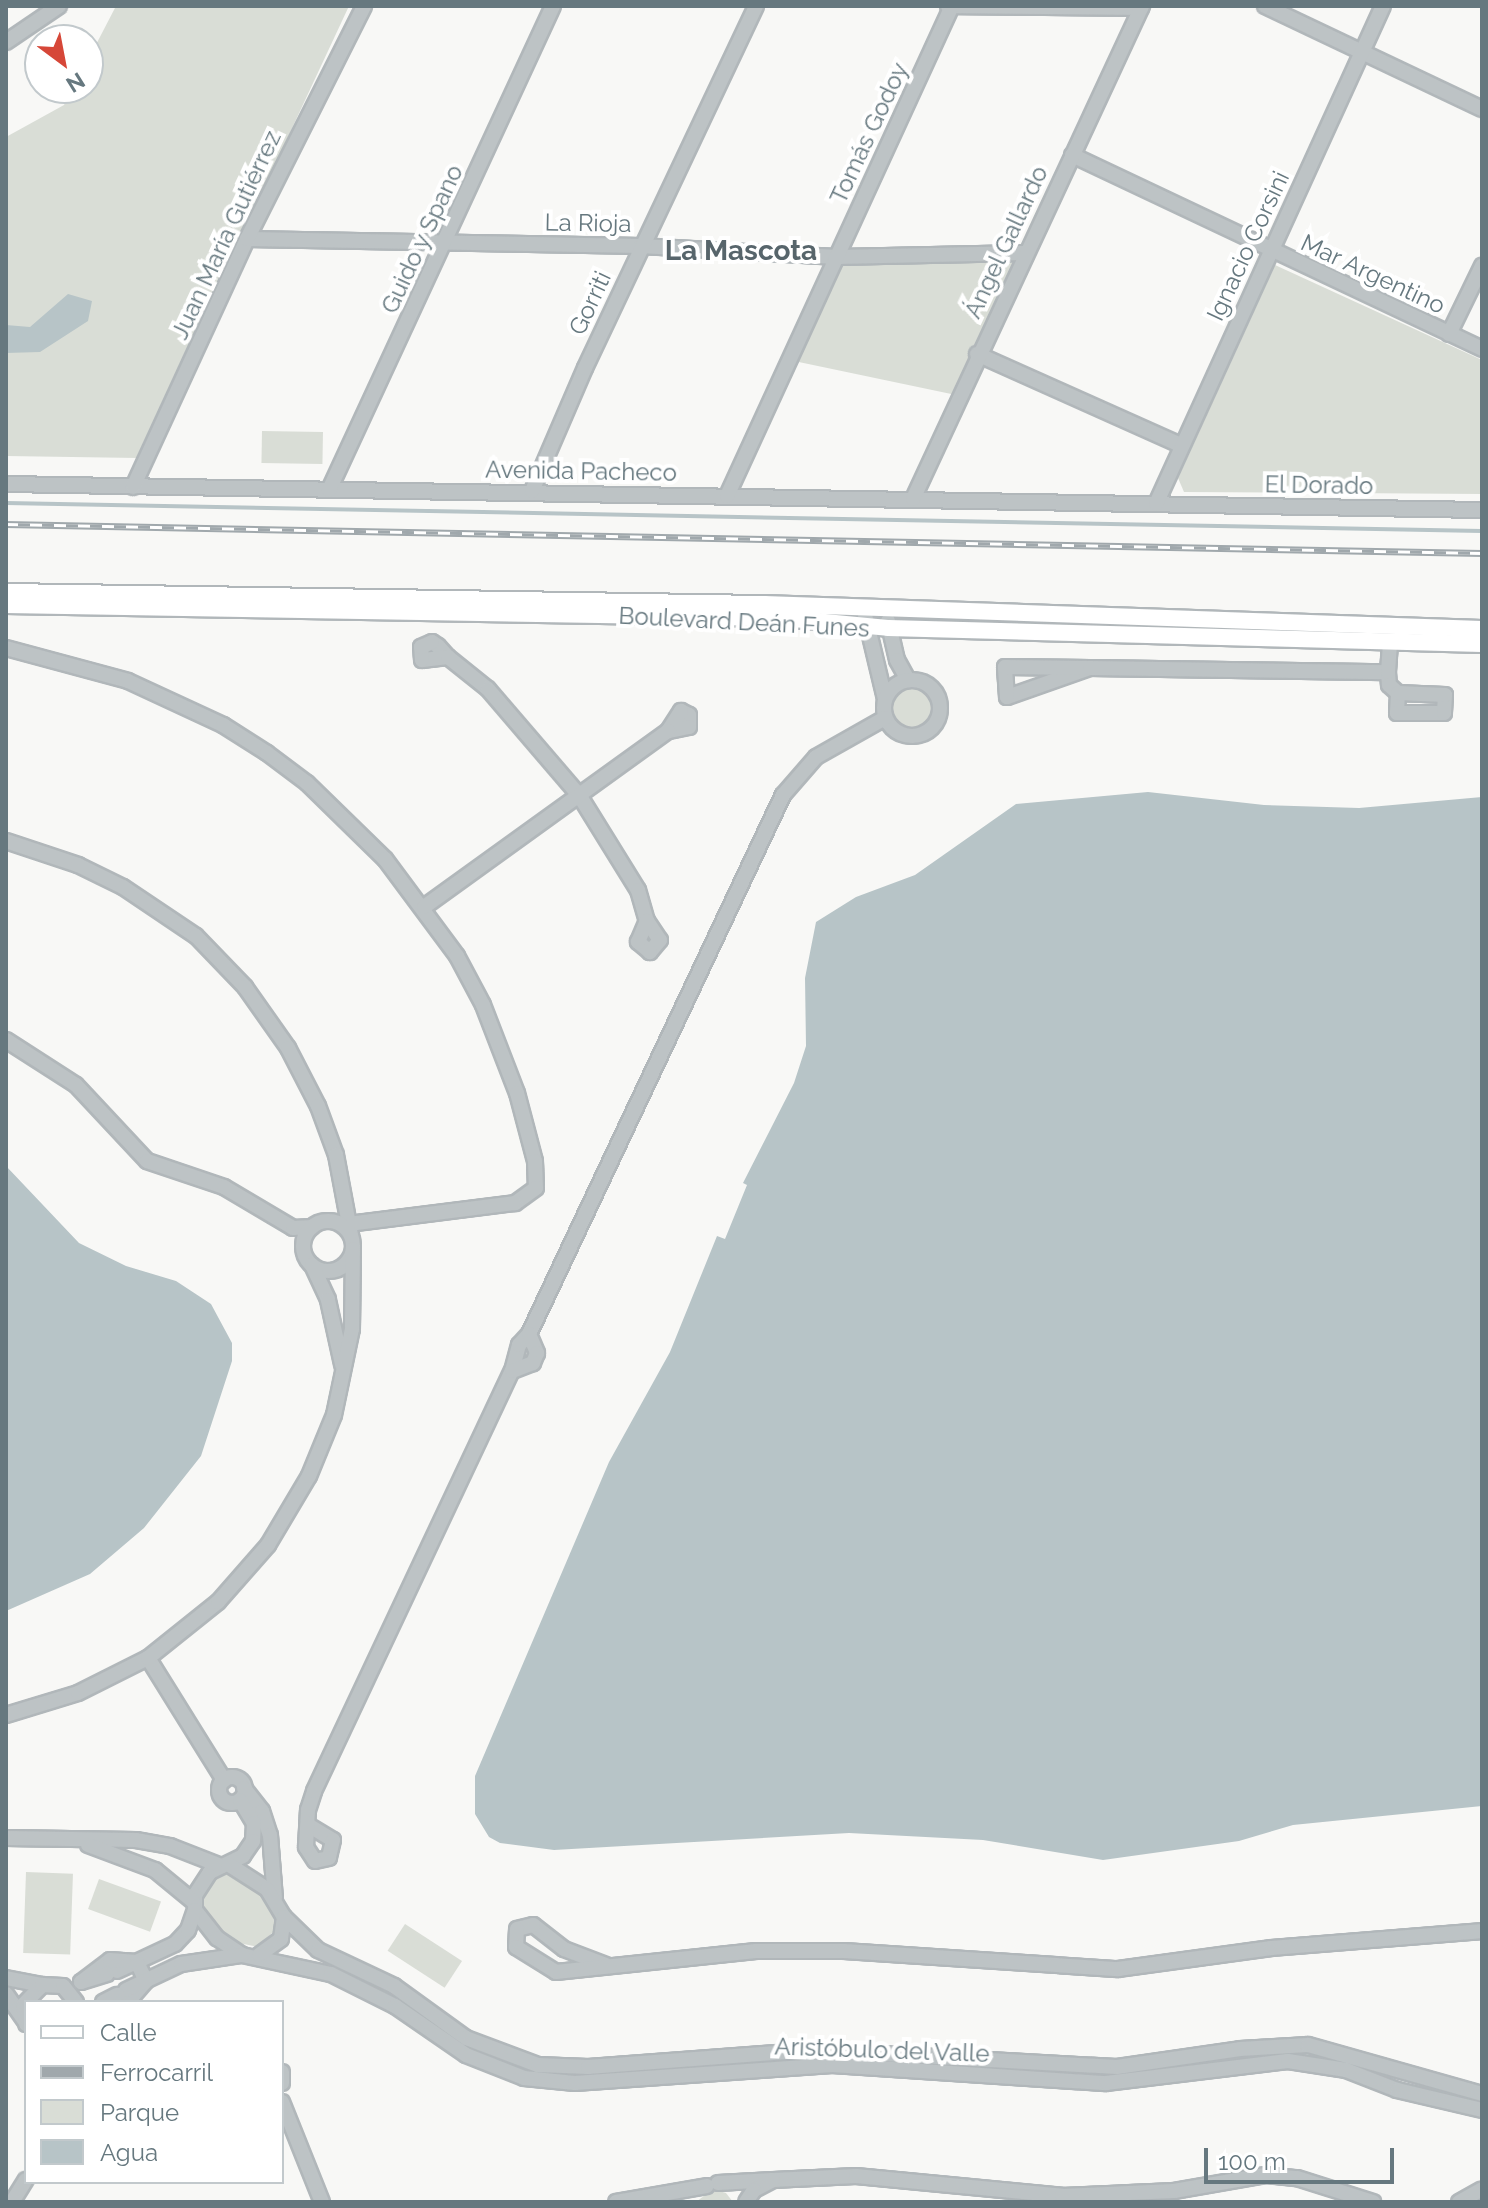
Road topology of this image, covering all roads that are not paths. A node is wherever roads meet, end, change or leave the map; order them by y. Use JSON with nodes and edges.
{"nodes":[{"id":1,"x":59,"y":6,"type":"edge"},
{"id":2,"x":364,"y":6,"type":"edge"},
{"id":3,"x":553,"y":6,"type":"edge"},
{"id":4,"x":756,"y":6,"type":"edge"},
{"id":5,"x":950,"y":6,"type":"edge"},
{"id":6,"x":1265,"y":6,"type":"edge"},
{"id":7,"x":1383,"y":6,"type":"edge"},
{"id":8,"x":1141,"y":7,"type":"edge"},
{"id":9,"x":7,"y":41,"type":"edge"},
{"id":10,"x":1361,"y":51,"type":"junction"},
{"id":11,"x":1482,"y":109,"type":"edge"},
{"id":12,"x":1072,"y":155,"type":"junction"},
{"id":13,"x":247,"y":239,"type":"junction"},
{"id":14,"x":444,"y":243,"type":"junction"},
{"id":15,"x":641,"y":246,"type":"junction"},
{"id":16,"x":1271,"y":250,"type":"junction"},
{"id":17,"x":1024,"y":253,"type":"junction"},
{"id":18,"x":837,"y":257,"type":"junction"},
{"id":19,"x":1482,"y":266,"type":"edge"},
{"id":20,"x":1449,"y":334,"type":"junction"},
{"id":21,"x":1482,"y":349,"type":"edge"},
{"id":22,"x":977,"y":354,"type":"junction"},
{"id":23,"x":1180,"y":445,"type":"junction"},
{"id":24,"x":6,"y":484,"type":"edge"},
{"id":25,"x":133,"y":487,"type":"junction"},
{"id":26,"x":329,"y":490,"type":"junction"},
{"id":27,"x":532,"y":491,"type":"junction"},
{"id":28,"x":727,"y":496,"type":"junction"},
{"id":29,"x":913,"y":499,"type":"junction"},
{"id":30,"x":1156,"y":504,"type":"junction"},
{"id":31,"x":1482,"y":510,"type":"edge"},
{"id":32,"x":6,"y":592,"type":"edge"},
{"id":33,"x":6,"y":605,"type":"edge"},
{"id":34,"x":865,"y":619,"type":"junction"},
{"id":35,"x":888,"y":620,"type":"junction"},
{"id":36,"x":1482,"y":629,"type":"edge"},
{"id":37,"x":1390,"y":643,"type":"junction"},
{"id":38,"x":1482,"y":644,"type":"edge"},
{"id":39,"x":6,"y":648,"type":"edge"},
{"id":40,"x":448,"y":657,"type":"dead end"},
{"id":41,"x":1090,"y":668,"type":"junction"},
{"id":42,"x":1388,"y":672,"type":"junction"},
{"id":43,"x":908,"y":680,"type":"junction"},
{"id":44,"x":1398,"y":693,"type":"dead end"},
{"id":45,"x":885,"y":699,"type":"junction"},
{"id":46,"x":885,"y":718,"type":"junction"},
{"id":47,"x":668,"y":731,"type":"dead end"},
{"id":48,"x":579,"y":795,"type":"junction"},
{"id":49,"x":6,"y":841,"type":"edge"},
{"id":50,"x":424,"y":907,"type":"junction"},
{"id":51,"x":647,"y":921,"type":"dead end"},
{"id":52,"x":6,"y":1040,"type":"edge"},
{"id":53,"x":344,"y":1191,"type":"junction"},
{"id":54,"x":280,"y":1222,"type":"junction"},
{"id":55,"x":318,"y":1224,"type":"junction"},
{"id":56,"x":351,"y":1236,"type":"junction"},
{"id":57,"x":309,"y":1260,"type":"junction"},
{"id":58,"x":343,"y":1371,"type":"junction"},
{"id":59,"x":148,"y":1658,"type":"junction"},
{"id":60,"x":6,"y":1715,"type":"edge"},
{"id":61,"x":224,"y":1780,"type":"junction"},
{"id":62,"x":242,"y":1794,"type":"junction"},
{"id":63,"x":308,"y":1825,"type":"dead end"},
{"id":64,"x":6,"y":1838,"type":"edge"},
{"id":65,"x":76,"y":1841,"type":"junction"},
{"id":66,"x":253,"y":1841,"type":"junction"},
{"id":67,"x":271,"y":1842,"type":"junction"},
{"id":68,"x":224,"y":1865,"type":"junction"},
{"id":69,"x":275,"y":1898,"type":"junction"},
{"id":70,"x":194,"y":1906,"type":"junction"},
{"id":71,"x":284,"y":1917,"type":"junction"},
{"id":72,"x":1482,"y":1931,"type":"edge"},
{"id":73,"x":248,"y":1956,"type":"junction"},
{"id":74,"x":137,"y":1962,"type":"junction"},
{"id":75,"x":606,"y":1965,"type":"junction"},
{"id":76,"x":6,"y":1978,"type":"edge"},
{"id":77,"x":146,"y":1981,"type":"junction"},
{"id":78,"x":81,"y":1982,"type":"junction"},
{"id":79,"x":42,"y":1985,"type":"junction"},
{"id":80,"x":63,"y":1986,"type":"junction"},
{"id":81,"x":6,"y":1994,"type":"edge"},
{"id":82,"x":118,"y":1997,"type":"edge"},
{"id":83,"x":27,"y":2000,"type":"edge"},
{"id":84,"x":74,"y":2000,"type":"edge"},
{"id":85,"x":24,"y":2021,"type":"edge"},
{"id":86,"x":1482,"y":2094,"type":"edge"},
{"id":87,"x":284,"y":2107,"type":"edge"},
{"id":88,"x":1482,"y":2110,"type":"edge"},
{"id":89,"x":773,"y":2180,"type":"junction"},
{"id":90,"x":24,"y":2183,"type":"edge"},
{"id":91,"x":712,"y":2185,"type":"junction"},
{"id":92,"x":1482,"y":2189,"type":"edge"},
{"id":93,"x":12,"y":2202,"type":"edge"},
{"id":94,"x":322,"y":2202,"type":"edge"},
{"id":95,"x":616,"y":2202,"type":"edge"},
{"id":96,"x":693,"y":2202,"type":"edge"},
{"id":97,"x":745,"y":2202,"type":"edge"},
{"id":98,"x":1373,"y":2202,"type":"edge"},
{"id":99,"x":1459,"y":2202,"type":"edge"}],
"edges":[{"from":1,"to":9,"type":"street"},
{"from":2,"to":13,"type":"street","name":"Juan María Gutiérrez"},
{"from":3,"to":14,"type":"street","name":"Guido y Spano"},
{"from":4,"to":15,"type":"street","name":"Gorriti"},
{"from":5,"to":8,"type":"street"},
{"from":5,"to":18,"type":"street","name":"Tomás Godoy"},
{"from":6,"to":10,"type":"street"},
{"from":7,"to":10,"type":"street","name":"Ignacio Corsini"},
{"from":8,"to":12,"type":"street","name":"Ángel Gallardo"},
{"from":10,"to":11,"type":"street"},
{"from":10,"to":16,"type":"street","name":"Ignacio Corsini"},
{"from":12,"to":16,"type":"street","name":"Mar Argentino"},
{"from":12,"to":17,"type":"street","name":"Ángel Gallardo"},
{"from":13,"to":14,"type":"street","name":"La Rioja"},
{"from":13,"to":25,"type":"street","name":"Juan María Gutiérrez"},
{"from":14,"to":15,"type":"street","name":"La Rioja"},
{"from":14,"to":26,"type":"street","name":"Guido y Spano"},
{"from":15,"to":18,"type":"street","name":"La Rioja"},
{"from":15,"to":27,"type":"street","name":"Gorriti"},
{"from":16,"to":20,"type":"street","name":"Mar Argentino"},
{"from":16,"to":23,"type":"street","name":"Ignacio Corsini"},
{"from":17,"to":18,"type":"street","name":"La Rioja"},
{"from":17,"to":22,"type":"street","name":"Ángel Gallardo"},
{"from":18,"to":28,"type":"street","name":"Tomás Godoy"},
{"from":19,"to":20,"type":"street"},
{"from":20,"to":21,"type":"street","name":"Mar Argentino"},
{"from":22,"to":23,"type":"street"},
{"from":22,"to":29,"type":"street","name":"Ángel Gallardo"},
{"from":23,"to":30,"type":"street","name":"Ignacio Corsini"},
{"from":24,"to":25,"type":"street","name":"Avenida Pacheco"},
{"from":25,"to":26,"type":"street","name":"Avenida Pacheco"},
{"from":26,"to":27,"type":"street","name":"Avenida Pacheco"},
{"from":27,"to":28,"type":"street","name":"Avenida Pacheco"},
{"from":28,"to":29,"type":"street","name":"Avenida Pacheco"},
{"from":29,"to":30,"type":"street","name":"Avenida Pacheco"},
{"from":30,"to":31,"type":"street","name":"El Dorado"},
{"from":32,"to":34,"type":"main road","name":"Boulevard Deán Funes"},
{"from":33,"to":34,"type":"main road","name":"Boulevard Deán Funes"},
{"from":34,"to":35,"type":"main road","name":"Boulevard Deán Funes"},
{"from":34,"to":45,"type":"street"},
{"from":35,"to":36,"type":"main road","name":"Boulevard Deán Funes"},
{"from":35,"to":37,"type":"main road","name":"Boulevard Deán Funes"},
{"from":35,"to":43,"type":"street"},
{"from":37,"to":38,"type":"main road","name":"Boulevard Deán Funes"},
{"from":37,"to":42,"type":"street"},
{"from":39,"to":50,"type":"street"},
{"from":40,"to":48,"type":"street"},
{"from":41,"to":41,"type":"street"},
{"from":41,"to":42,"type":"street"},
{"from":42,"to":44,"type":"street"},
{"from":43,"to":45,"type":"street"},
{"from":43,"to":46,"type":"street"},
{"from":45,"to":46,"type":"street"},
{"from":46,"to":63,"type":"street"},
{"from":47,"to":48,"type":"street"},
{"from":48,"to":50,"type":"street"},
{"from":48,"to":51,"type":"street"},
{"from":49,"to":53,"type":"street"},
{"from":50,"to":56,"type":"street"},
{"from":52,"to":54,"type":"street"},
{"from":53,"to":55,"type":"street"},
{"from":53,"to":56,"type":"street"},
{"from":54,"to":55,"type":"street"},
{"from":54,"to":57,"type":"street"},
{"from":55,"to":56,"type":"street"},
{"from":55,"to":57,"type":"street"},
{"from":56,"to":57,"type":"street"},
{"from":56,"to":58,"type":"street"},
{"from":57,"to":58,"type":"street"},
{"from":58,"to":59,"type":"street"},
{"from":59,"to":60,"type":"street"},
{"from":59,"to":61,"type":"street"},
{"from":61,"to":62,"type":"street"},
{"from":61,"to":62,"type":"street"},
{"from":62,"to":66,"type":"street"},
{"from":62,"to":67,"type":"street"},
{"from":64,"to":65,"type":"street"},
{"from":65,"to":68,"type":"street"},
{"from":65,"to":70,"type":"street"},
{"from":66,"to":67,"type":"street"},
{"from":66,"to":68,"type":"street"},
{"from":67,"to":69,"type":"street"},
{"from":68,"to":69,"type":"street"},
{"from":68,"to":70,"type":"street"},
{"from":69,"to":71,"type":"street"},
{"from":70,"to":73,"type":"street"},
{"from":70,"to":74,"type":"street"},
{"from":71,"to":73,"type":"street"},
{"from":71,"to":86,"type":"street","name":"Aristóbulo del Valle"},
{"from":72,"to":75,"type":"street"},
{"from":73,"to":77,"type":"street"},
{"from":73,"to":88,"type":"street","name":"Aristóbulo del Valle"},
{"from":74,"to":77,"type":"street"},
{"from":74,"to":78,"type":"street"},
{"from":74,"to":78,"type":"street"},
{"from":75,"to":75,"type":"street"},
{"from":76,"to":79,"type":"street"},
{"from":77,"to":82,"type":"street"},
{"from":78,"to":80,"type":"street"},
{"from":79,"to":80,"type":"street"},
{"from":79,"to":83,"type":"street"},
{"from":80,"to":84,"type":"street"},
{"from":81,"to":85,"type":"street"},
{"from":87,"to":94,"type":"street"},
{"from":89,"to":91,"type":"street"},
{"from":89,"to":97,"type":"street"},
{"from":89,"to":98,"type":"street"},
{"from":90,"to":93,"type":"street"},
{"from":91,"to":95,"type":"street"},
{"from":91,"to":96,"type":"street"},
{"from":91,"to":97,"type":"street"},
{"from":92,"to":99,"type":"street"}]}
